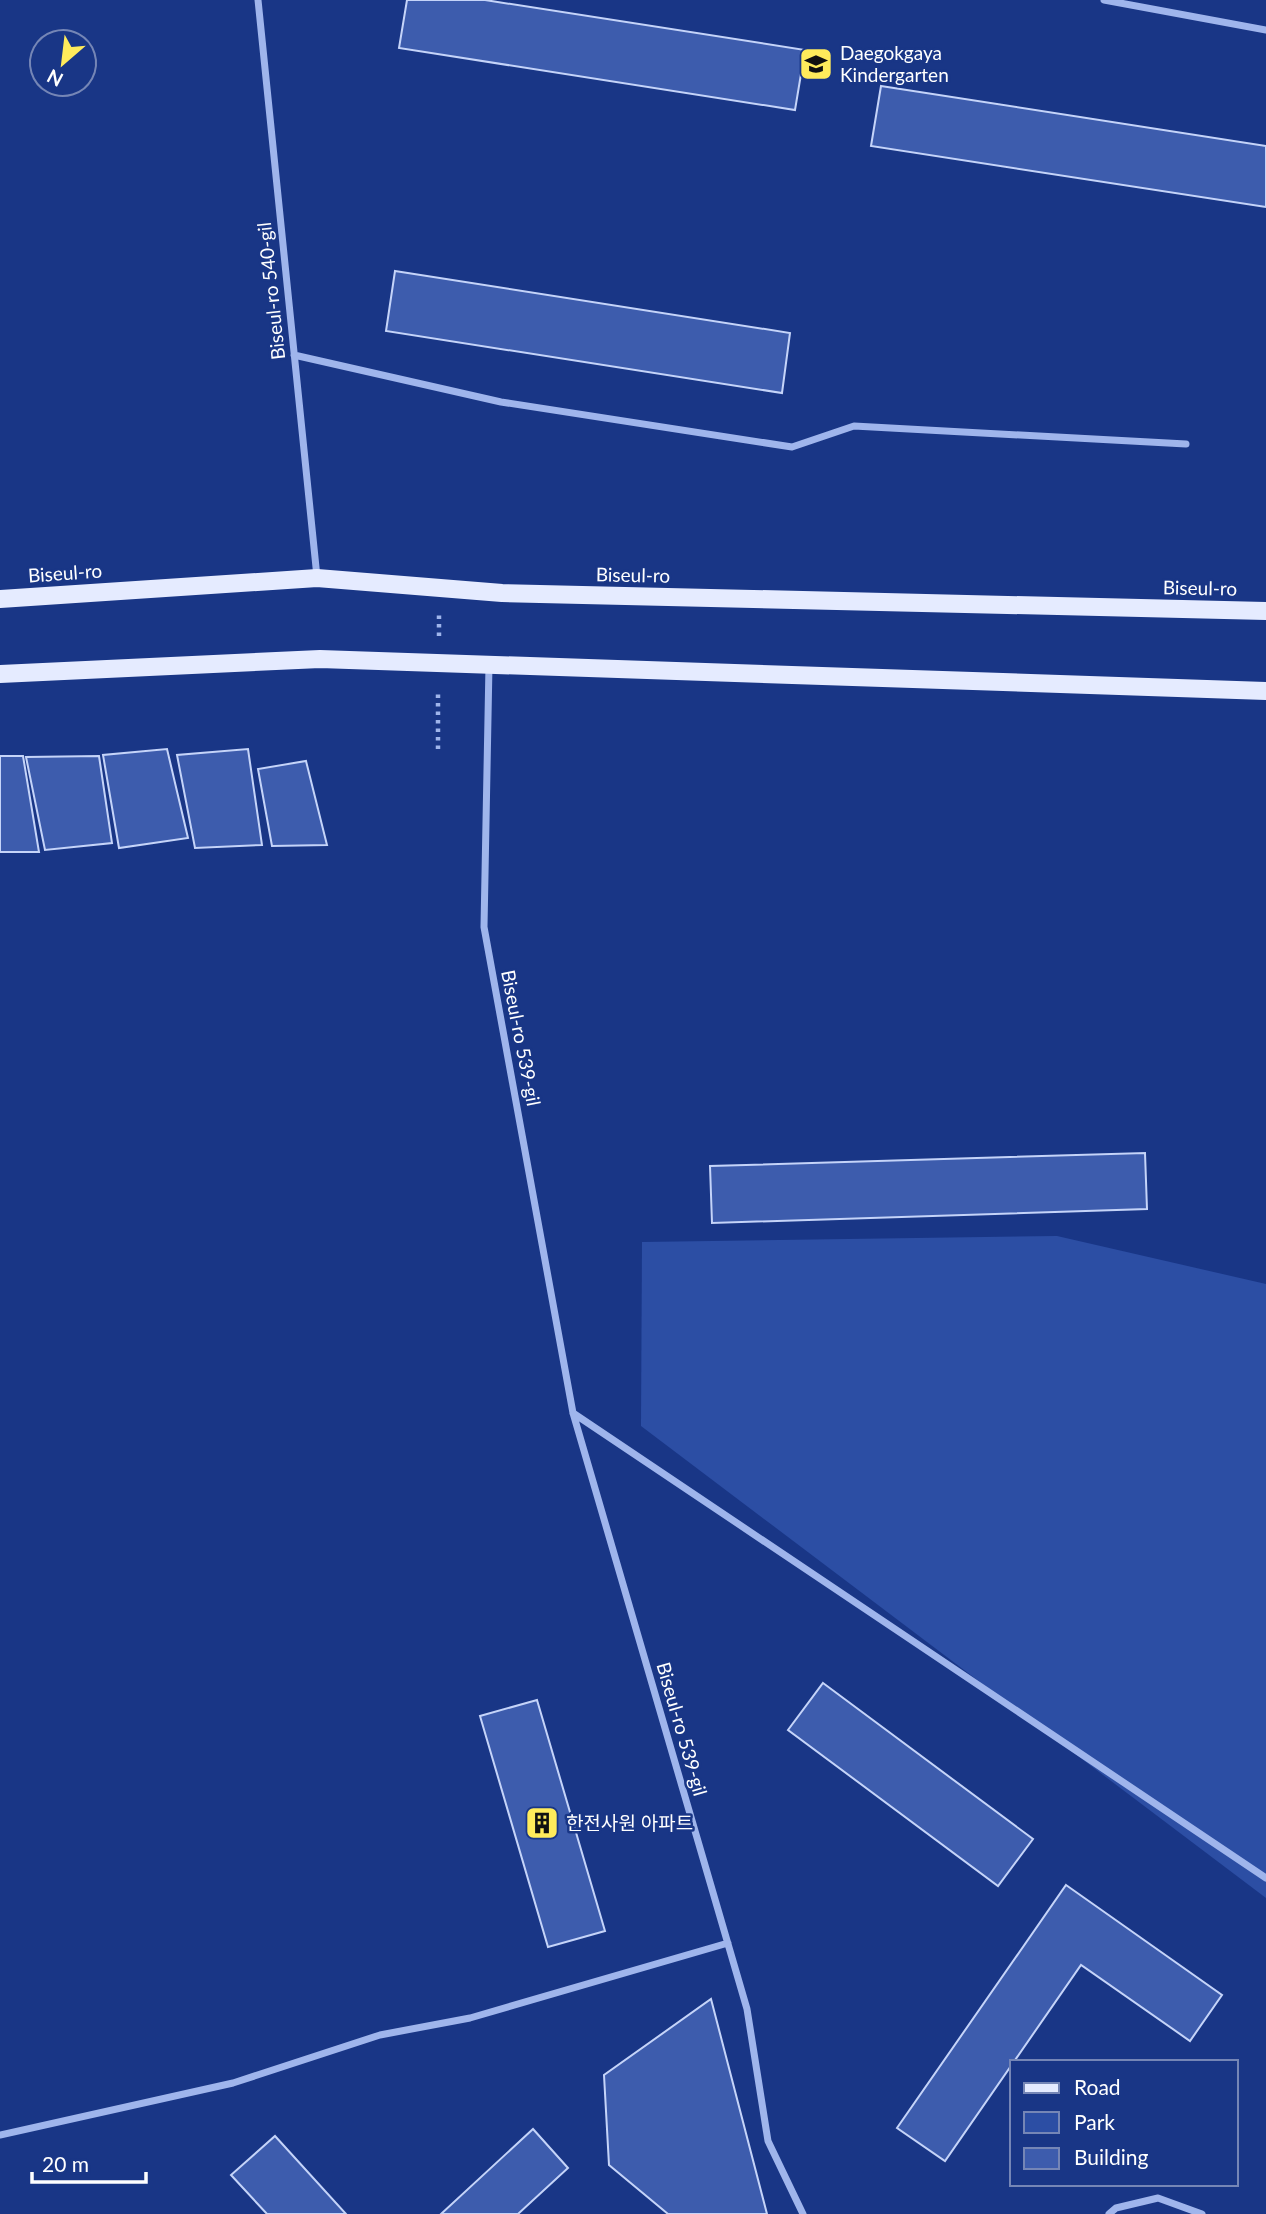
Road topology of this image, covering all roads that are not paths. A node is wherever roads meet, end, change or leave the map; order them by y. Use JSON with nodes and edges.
{"nodes":[{"id":1,"x":258,"y":0,"type":"edge"},
{"id":2,"x":1104,"y":0,"type":"edge"},
{"id":3,"x":1266,"y":30,"type":"edge"},
{"id":4,"x":294,"y":355,"type":"junction"},
{"id":5,"x":1186,"y":444,"type":"dead end"},
{"id":6,"x":317,"y":578,"type":"junction"},
{"id":7,"x":0,"y":599,"type":"edge"},
{"id":8,"x":1266,"y":611,"type":"edge"},
{"id":9,"x":489,"y":665,"type":"junction"},
{"id":10,"x":0,"y":674,"type":"edge"},
{"id":11,"x":1266,"y":691,"type":"edge"},
{"id":12,"x":573,"y":1413,"type":"junction"},
{"id":13,"x":1266,"y":1878,"type":"edge"},
{"id":14,"x":728,"y":1943,"type":"junction"},
{"id":15,"x":0,"y":2135,"type":"edge"},
{"id":16,"x":803,"y":2214,"type":"edge"},
{"id":17,"x":1109,"y":2214,"type":"edge"},
{"id":18,"x":1202,"y":2214,"type":"edge"}],
"edges":[{"from":1,"to":4,"type":"street","name":"Biseul-ro 540-gil"},
{"from":2,"to":3,"type":"street"},
{"from":4,"to":5,"type":"street"},
{"from":4,"to":6,"type":"street","name":"Biseul-ro 540-gil"},
{"from":6,"to":7,"type":"main road","name":"Biseul-ro"},
{"from":6,"to":8,"type":"main road","name":"Biseul-ro"},
{"from":9,"to":10,"type":"main road"},
{"from":9,"to":11,"type":"main road"},
{"from":9,"to":12,"type":"street","name":"Biseul-ro 539-gil"},
{"from":12,"to":13,"type":"street"},
{"from":12,"to":14,"type":"street","name":"Biseul-ro 539-gil"},
{"from":14,"to":15,"type":"street"},
{"from":14,"to":16,"type":"street","name":"Biseul-ro 539-gil"},
{"from":17,"to":18,"type":"street"}]}
